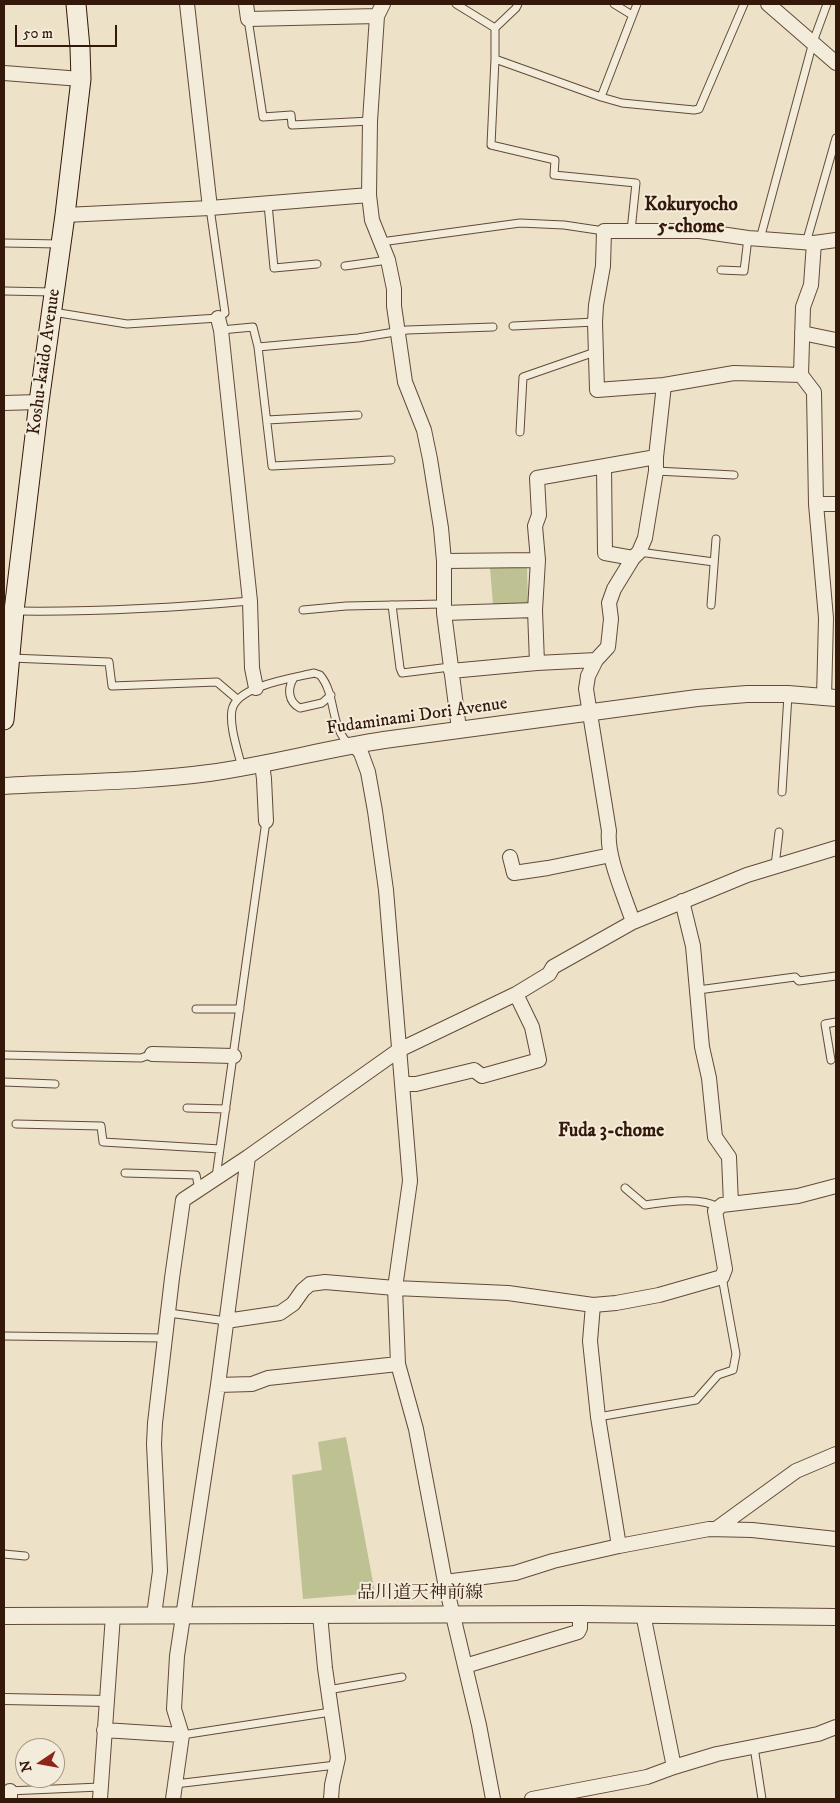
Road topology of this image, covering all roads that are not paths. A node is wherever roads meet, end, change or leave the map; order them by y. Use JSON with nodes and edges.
{"nodes":[{"id":1,"x":76,"y":4,"type":"edge"},
{"id":2,"x":188,"y":4,"type":"edge"},
{"id":3,"x":246,"y":4,"type":"edge"},
{"id":4,"x":456,"y":4,"type":"edge"},
{"id":5,"x":518,"y":4,"type":"edge"},
{"id":6,"x":614,"y":4,"type":"edge"},
{"id":7,"x":637,"y":4,"type":"edge"},
{"id":8,"x":744,"y":4,"type":"edge"},
{"id":9,"x":768,"y":4,"type":"edge"},
{"id":10,"x":827,"y":4,"type":"edge"},
{"id":11,"x":380,"y":10,"type":"edge"},
{"id":12,"x":632,"y":15,"type":"junction"},
{"id":13,"x":248,"y":19,"type":"junction"},
{"id":14,"x":495,"y":28,"type":"junction"},
{"id":15,"x":813,"y":42,"type":"junction"},
{"id":16,"x":495,"y":59,"type":"junction"},
{"id":17,"x":836,"y":63,"type":"edge"},
{"id":18,"x":4,"y":73,"type":"edge"},
{"id":19,"x":81,"y":79,"type":"junction"},
{"id":20,"x":601,"y":97,"type":"junction"},
{"id":21,"x":370,"y":121,"type":"junction"},
{"id":22,"x":836,"y":138,"type":"edge"},
{"id":23,"x":369,"y":195,"type":"junction"},
{"id":24,"x":268,"y":204,"type":"junction"},
{"id":25,"x":210,"y":208,"type":"junction"},
{"id":26,"x":65,"y":215,"type":"junction"},
{"id":27,"x":604,"y":231,"type":"junction"},
{"id":28,"x":631,"y":231,"type":"junction"},
{"id":29,"x":754,"y":238,"type":"junction"},
{"id":30,"x":836,"y":240,"type":"edge"},
{"id":31,"x":381,"y":242,"type":"junction"},
{"id":32,"x":4,"y":243,"type":"edge"},
{"id":33,"x":810,"y":243,"type":"junction"},
{"id":34,"x":61,"y":244,"type":"junction"},
{"id":35,"x":388,"y":260,"type":"junction"},
{"id":36,"x":317,"y":264,"type":"dead end"},
{"id":37,"x":345,"y":266,"type":"dead end"},
{"id":38,"x":721,"y":270,"type":"dead end"},
{"id":39,"x":4,"y":291,"type":"edge"},
{"id":40,"x":55,"y":292,"type":"junction"},
{"id":41,"x":53,"y":312,"type":"junction"},
{"id":42,"x":595,"y":322,"type":"junction"},
{"id":43,"x":220,"y":324,"type":"junction"},
{"id":44,"x":513,"y":326,"type":"dead end"},
{"id":45,"x":493,"y":327,"type":"dead end"},
{"id":46,"x":397,"y":332,"type":"junction"},
{"id":47,"x":802,"y":333,"type":"junction"},
{"id":48,"x":836,"y":340,"type":"edge"},
{"id":49,"x":258,"y":347,"type":"junction"},
{"id":50,"x":595,"y":352,"type":"junction"},
{"id":51,"x":801,"y":375,"type":"junction"},
{"id":52,"x":664,"y":385,"type":"junction"},
{"id":53,"x":39,"y":402,"type":"junction"},
{"id":54,"x":4,"y":403,"type":"edge"},
{"id":55,"x":358,"y":414,"type":"dead end"},
{"id":56,"x":267,"y":420,"type":"junction"},
{"id":57,"x":520,"y":432,"type":"dead end"},
{"id":58,"x":391,"y":460,"type":"dead end"},
{"id":59,"x":656,"y":464,"type":"junction"},
{"id":60,"x":604,"y":467,"type":"junction"},
{"id":61,"x":734,"y":475,"type":"dead end"},
{"id":62,"x":816,"y":504,"type":"junction"},
{"id":63,"x":836,"y":504,"type":"edge"},
{"id":64,"x":716,"y":539,"type":"dead end"},
{"id":65,"x":636,"y":555,"type":"junction"},
{"id":66,"x":538,"y":560,"type":"junction"},
{"id":67,"x":444,"y":561,"type":"junction"},
{"id":68,"x":714,"y":562,"type":"junction"},
{"id":69,"x":250,"y":601,"type":"junction"},
{"id":70,"x":392,"y":605,"type":"junction"},
{"id":71,"x":711,"y":606,"type":"dead end"},
{"id":72,"x":443,"y":608,"type":"junction"},
{"id":73,"x":303,"y":610,"type":"dead end"},
{"id":74,"x":535,"y":610,"type":"junction"},
{"id":75,"x":14,"y":611,"type":"junction"},
{"id":76,"x":831,"y":617,"type":"edge"},
{"id":77,"x":8,"y":648,"type":"edge"},
{"id":78,"x":596,"y":660,"type":"junction"},
{"id":79,"x":537,"y":663,"type":"junction"},
{"id":80,"x":451,"y":669,"type":"junction"},
{"id":81,"x":294,"y":678,"type":"junction"},
{"id":82,"x":256,"y":688,"type":"junction"},
{"id":83,"x":788,"y":694,"type":"junction"},
{"id":84,"x":331,"y":695,"type":"junction"},
{"id":85,"x":830,"y":698,"type":"edge"},
{"id":86,"x":237,"y":699,"type":"junction"},
{"id":87,"x":590,"y":712,"type":"junction"},
{"id":88,"x":4,"y":720,"type":"edge"},
{"id":89,"x":460,"y":729,"type":"junction"},
{"id":90,"x":350,"y":745,"type":"junction"},
{"id":91,"x":262,"y":764,"type":"junction"},
{"id":92,"x":242,"y":768,"type":"junction"},
{"id":93,"x":4,"y":786,"type":"edge"},
{"id":94,"x":782,"y":792,"type":"dead end"},
{"id":95,"x":266,"y":821,"type":"joint"},
{"id":96,"x":779,"y":832,"type":"dead end"},
{"id":97,"x":836,"y":848,"type":"edge"},
{"id":98,"x":612,"y":855,"type":"junction"},
{"id":99,"x":510,"y":856,"type":"dead end"},
{"id":100,"x":776,"y":866,"type":"junction"},
{"id":101,"x":682,"y":901,"type":"junction"},
{"id":102,"x":633,"y":922,"type":"junction"},
{"id":103,"x":836,"y":976,"type":"edge"},
{"id":104,"x":698,"y":990,"type":"junction"},
{"id":105,"x":516,"y":994,"type":"junction"},
{"id":106,"x":196,"y":1009,"type":"dead end"},
{"id":107,"x":240,"y":1009,"type":"junction"},
{"id":108,"x":836,"y":1022,"type":"edge"},
{"id":109,"x":399,"y":1050,"type":"junction"},
{"id":110,"x":152,"y":1054,"type":"joint"},
{"id":111,"x":4,"y":1055,"type":"edge"},
{"id":112,"x":234,"y":1056,"type":"junction"},
{"id":113,"x":831,"y":1060,"type":"dead end"},
{"id":114,"x":4,"y":1082,"type":"edge"},
{"id":115,"x":55,"y":1084,"type":"dead end"},
{"id":116,"x":402,"y":1084,"type":"junction"},
{"id":117,"x":187,"y":1108,"type":"dead end"},
{"id":118,"x":226,"y":1109,"type":"junction"},
{"id":119,"x":16,"y":1124,"type":"dead end"},
{"id":120,"x":220,"y":1150,"type":"junction"},
{"id":121,"x":248,"y":1158,"type":"junction"},
{"id":122,"x":125,"y":1173,"type":"dead end"},
{"id":123,"x":216,"y":1178,"type":"junction"},
{"id":124,"x":836,"y":1186,"type":"edge"},
{"id":125,"x":625,"y":1188,"type":"dead end"},
{"id":126,"x":200,"y":1189,"type":"junction"},
{"id":127,"x":724,"y":1206,"type":"junction"},
{"id":128,"x":722,"y":1277,"type":"junction"},
{"id":129,"x":395,"y":1288,"type":"junction"},
{"id":130,"x":593,"y":1305,"type":"junction"},
{"id":131,"x":169,"y":1313,"type":"junction"},
{"id":132,"x":226,"y":1321,"type":"junction"},
{"id":133,"x":4,"y":1336,"type":"edge"},
{"id":134,"x":164,"y":1338,"type":"junction"},
{"id":135,"x":398,"y":1364,"type":"junction"},
{"id":136,"x":218,"y":1385,"type":"junction"},
{"id":137,"x":598,"y":1417,"type":"junction"},
{"id":138,"x":836,"y":1454,"type":"edge"},
{"id":139,"x":716,"y":1530,"type":"junction"},
{"id":140,"x":836,"y":1539,"type":"edge"},
{"id":141,"x":619,"y":1546,"type":"junction"},
{"id":142,"x":4,"y":1554,"type":"edge"},
{"id":143,"x":25,"y":1556,"type":"dead end"},
{"id":144,"x":445,"y":1582,"type":"junction"},
{"id":145,"x":452,"y":1614,"type":"junction"},
{"id":146,"x":580,"y":1614,"type":"junction"},
{"id":147,"x":642,"y":1614,"type":"junction"},
{"id":148,"x":154,"y":1615,"type":"junction"},
{"id":149,"x":183,"y":1615,"type":"junction"},
{"id":150,"x":320,"y":1615,"type":"junction"},
{"id":151,"x":4,"y":1616,"type":"edge"},
{"id":152,"x":113,"y":1616,"type":"junction"},
{"id":153,"x":836,"y":1616,"type":"edge"},
{"id":154,"x":465,"y":1666,"type":"junction"},
{"id":155,"x":402,"y":1677,"type":"dead end"},
{"id":156,"x":328,"y":1690,"type":"junction"},
{"id":157,"x":4,"y":1699,"type":"edge"},
{"id":158,"x":107,"y":1701,"type":"junction"},
{"id":159,"x":331,"y":1712,"type":"junction"},
{"id":160,"x":836,"y":1728,"type":"edge"},
{"id":161,"x":104,"y":1730,"type":"junction"},
{"id":162,"x":182,"y":1735,"type":"junction"},
{"id":163,"x":754,"y":1748,"type":"junction"},
{"id":164,"x":336,"y":1766,"type":"junction"},
{"id":165,"x":674,"y":1767,"type":"junction"},
{"id":166,"x":175,"y":1784,"type":"junction"},
{"id":167,"x":100,"y":1793,"type":"edge"},
{"id":168,"x":8,"y":1794,"type":"edge"},
{"id":169,"x":173,"y":1799,"type":"edge"},
{"id":170,"x":330,"y":1799,"type":"edge"},
{"id":171,"x":493,"y":1799,"type":"edge"},
{"id":172,"x":532,"y":1799,"type":"edge"},
{"id":173,"x":762,"y":1799,"type":"edge"}],
"edges":[{"from":1,"to":19,"type":"main road","name":"Koshu-kaido Avenue"},
{"from":2,"to":25,"type":"street"},
{"from":3,"to":13,"type":"street"},
{"from":4,"to":14,"type":"lane"},
{"from":5,"to":14,"type":"lane"},
{"from":6,"to":12,"type":"lane"},
{"from":7,"to":12,"type":"lane"},
{"from":8,"to":20,"type":"lane"},
{"from":9,"to":15,"type":"street"},
{"from":10,"to":15,"type":"lane"},
{"from":11,"to":13,"type":"street"},
{"from":11,"to":21,"type":"street"},
{"from":12,"to":20,"type":"lane"},
{"from":13,"to":21,"type":"lane"},
{"from":14,"to":16,"type":"lane"},
{"from":15,"to":17,"type":"street"},
{"from":15,"to":29,"type":"lane"},
{"from":16,"to":20,"type":"lane"},
{"from":16,"to":28,"type":"lane"},
{"from":18,"to":19,"type":"street"},
{"from":19,"to":26,"type":"main road","name":"Koshu-kaido Avenue"},
{"from":21,"to":23,"type":"street"},
{"from":22,"to":33,"type":"lane"},
{"from":23,"to":24,"type":"street"},
{"from":23,"to":31,"type":"street"},
{"from":24,"to":25,"type":"street"},
{"from":24,"to":36,"type":"lane"},
{"from":25,"to":26,"type":"street"},
{"from":25,"to":43,"type":"lane"},
{"from":26,"to":34,"type":"main road","name":"Koshu-kaido Avenue"},
{"from":27,"to":28,"type":"street"},
{"from":27,"to":31,"type":"lane"},
{"from":27,"to":42,"type":"street"},
{"from":28,"to":29,"type":"street"},
{"from":29,"to":33,"type":"street"},
{"from":29,"to":38,"type":"lane"},
{"from":30,"to":33,"type":"street"},
{"from":31,"to":35,"type":"street"},
{"from":32,"to":34,"type":"lane"},
{"from":33,"to":47,"type":"street"},
{"from":34,"to":40,"type":"main road","name":"Koshu-kaido Avenue"},
{"from":35,"to":37,"type":"lane"},
{"from":35,"to":46,"type":"street"},
{"from":39,"to":40,"type":"lane"},
{"from":40,"to":41,"type":"main road","name":"Koshu-kaido Avenue"},
{"from":41,"to":43,"type":"lane"},
{"from":41,"to":53,"type":"main road","name":"Koshu-kaido Avenue"},
{"from":42,"to":44,"type":"lane"},
{"from":42,"to":50,"type":"street"},
{"from":43,"to":49,"type":"lane"},
{"from":43,"to":69,"type":"street"},
{"from":45,"to":46,"type":"lane"},
{"from":46,"to":49,"type":"lane"},
{"from":46,"to":67,"type":"street"},
{"from":47,"to":48,"type":"street"},
{"from":47,"to":51,"type":"street"},
{"from":49,"to":56,"type":"lane"},
{"from":50,"to":52,"type":"street"},
{"from":50,"to":57,"type":"lane"},
{"from":51,"to":52,"type":"street"},
{"from":51,"to":62,"type":"street"},
{"from":52,"to":59,"type":"street"},
{"from":53,"to":54,"type":"street"},
{"from":53,"to":75,"type":"main road","name":"Koshu-kaido Avenue"},
{"from":55,"to":56,"type":"lane"},
{"from":56,"to":58,"type":"lane"},
{"from":59,"to":60,"type":"street"},
{"from":59,"to":61,"type":"lane"},
{"from":59,"to":65,"type":"street"},
{"from":60,"to":65,"type":"street"},
{"from":60,"to":66,"type":"street"},
{"from":62,"to":63,"type":"street"},
{"from":62,"to":76,"type":"street"},
{"from":64,"to":68,"type":"lane"},
{"from":65,"to":68,"type":"lane"},
{"from":65,"to":78,"type":"street"},
{"from":66,"to":67,"type":"street"},
{"from":66,"to":74,"type":"street"},
{"from":67,"to":72,"type":"street"},
{"from":68,"to":71,"type":"lane"},
{"from":69,"to":75,"type":"lane"},
{"from":69,"to":82,"type":"street"},
{"from":70,"to":72,"type":"lane"},
{"from":70,"to":73,"type":"lane"},
{"from":70,"to":80,"type":"lane"},
{"from":72,"to":74,"type":"street"},
{"from":72,"to":80,"type":"street"},
{"from":74,"to":79,"type":"street"},
{"from":75,"to":77,"type":"main road","name":"Koshu-kaido Avenue"},
{"from":76,"to":85,"type":"street"},
{"from":77,"to":86,"type":"lane"},
{"from":77,"to":88,"type":"main road","name":"Koshu-kaido Avenue"},
{"from":78,"to":79,"type":"street"},
{"from":78,"to":87,"type":"street"},
{"from":79,"to":80,"type":"street"},
{"from":80,"to":89,"type":"street"},
{"from":81,"to":82,"type":"lane"},
{"from":81,"to":84,"type":"lane"},
{"from":81,"to":84,"type":"lane"},
{"from":82,"to":86,"type":"lane"},
{"from":83,"to":85,"type":"street","name":"Fudaminami Dori Avenue"},
{"from":83,"to":87,"type":"street","name":"Fudaminami Dori Avenue"},
{"from":83,"to":94,"type":"lane"},
{"from":84,"to":90,"type":"lane"},
{"from":86,"to":92,"type":"lane"},
{"from":87,"to":89,"type":"street","name":"Fudaminami Dori Avenue"},
{"from":87,"to":98,"type":"street"},
{"from":89,"to":90,"type":"street","name":"Fudaminami Dori Avenue"},
{"from":90,"to":91,"type":"street","name":"Fudaminami Dori Avenue"},
{"from":90,"to":109,"type":"street"},
{"from":91,"to":92,"type":"street","name":"Fudaminami Dori Avenue"},
{"from":91,"to":95,"type":"street"},
{"from":92,"to":93,"type":"street","name":"Fudaminami Dori Avenue"},
{"from":95,"to":107,"type":"lane"},
{"from":96,"to":100,"type":"lane"},
{"from":97,"to":100,"type":"street"},
{"from":98,"to":99,"type":"street"},
{"from":98,"to":102,"type":"street"},
{"from":100,"to":101,"type":"street"},
{"from":101,"to":102,"type":"street"},
{"from":101,"to":104,"type":"street"},
{"from":102,"to":105,"type":"street"},
{"from":103,"to":104,"type":"lane"},
{"from":104,"to":127,"type":"street"},
{"from":105,"to":109,"type":"street"},
{"from":105,"to":116,"type":"street"},
{"from":106,"to":107,"type":"lane"},
{"from":107,"to":112,"type":"lane"},
{"from":108,"to":113,"type":"lane"},
{"from":109,"to":116,"type":"street"},
{"from":109,"to":121,"type":"street"},
{"from":110,"to":111,"type":"lane"},
{"from":110,"to":112,"type":"street"},
{"from":112,"to":118,"type":"lane"},
{"from":114,"to":115,"type":"lane"},
{"from":116,"to":129,"type":"street"},
{"from":117,"to":118,"type":"lane"},
{"from":118,"to":120,"type":"lane"},
{"from":119,"to":120,"type":"lane"},
{"from":120,"to":123,"type":"lane"},
{"from":121,"to":123,"type":"street"},
{"from":121,"to":132,"type":"street"},
{"from":122,"to":126,"type":"lane"},
{"from":123,"to":126,"type":"street"},
{"from":124,"to":127,"type":"street"},
{"from":125,"to":127,"type":"lane"},
{"from":126,"to":131,"type":"street"},
{"from":127,"to":128,"type":"street"},
{"from":128,"to":130,"type":"street"},
{"from":128,"to":137,"type":"lane"},
{"from":129,"to":130,"type":"street"},
{"from":129,"to":132,"type":"street"},
{"from":129,"to":135,"type":"street"},
{"from":130,"to":137,"type":"street"},
{"from":131,"to":132,"type":"lane"},
{"from":131,"to":134,"type":"street"},
{"from":132,"to":136,"type":"street"},
{"from":133,"to":134,"type":"lane"},
{"from":134,"to":148,"type":"street"},
{"from":135,"to":136,"type":"street"},
{"from":135,"to":144,"type":"street"},
{"from":136,"to":149,"type":"street"},
{"from":137,"to":141,"type":"street"},
{"from":138,"to":139,"type":"street"},
{"from":139,"to":140,"type":"street"},
{"from":139,"to":141,"type":"street"},
{"from":141,"to":144,"type":"street"},
{"from":142,"to":143,"type":"lane"},
{"from":144,"to":145,"type":"street"},
{"from":145,"to":146,"type":"street","name":"品川道天神前線"},
{"from":145,"to":150,"type":"street","name":"品川道天神前線"},
{"from":145,"to":154,"type":"street"},
{"from":146,"to":147,"type":"street","name":"品川道天神前線"},
{"from":146,"to":154,"type":"street"},
{"from":147,"to":153,"type":"street","name":"品川道天神前線"},
{"from":147,"to":165,"type":"street"},
{"from":148,"to":149,"type":"street","name":"品川道天神前線"},
{"from":148,"to":152,"type":"street","name":"品川道天神前線"},
{"from":149,"to":150,"type":"street","name":"品川道天神前線"},
{"from":149,"to":162,"type":"street"},
{"from":150,"to":156,"type":"street"},
{"from":151,"to":152,"type":"street","name":"品川道天神前線"},
{"from":152,"to":158,"type":"street"},
{"from":154,"to":171,"type":"street"},
{"from":155,"to":156,"type":"lane"},
{"from":156,"to":159,"type":"street"},
{"from":157,"to":158,"type":"street"},
{"from":158,"to":161,"type":"street"},
{"from":159,"to":162,"type":"lane"},
{"from":159,"to":164,"type":"street"},
{"from":160,"to":163,"type":"street"},
{"from":161,"to":162,"type":"street"},
{"from":161,"to":167,"type":"street"},
{"from":162,"to":166,"type":"street"},
{"from":163,"to":165,"type":"street"},
{"from":163,"to":173,"type":"lane"},
{"from":164,"to":166,"type":"lane"},
{"from":164,"to":170,"type":"street"},
{"from":165,"to":172,"type":"street"},
{"from":166,"to":169,"type":"street"},
{"from":167,"to":168,"type":"lane"}]}
